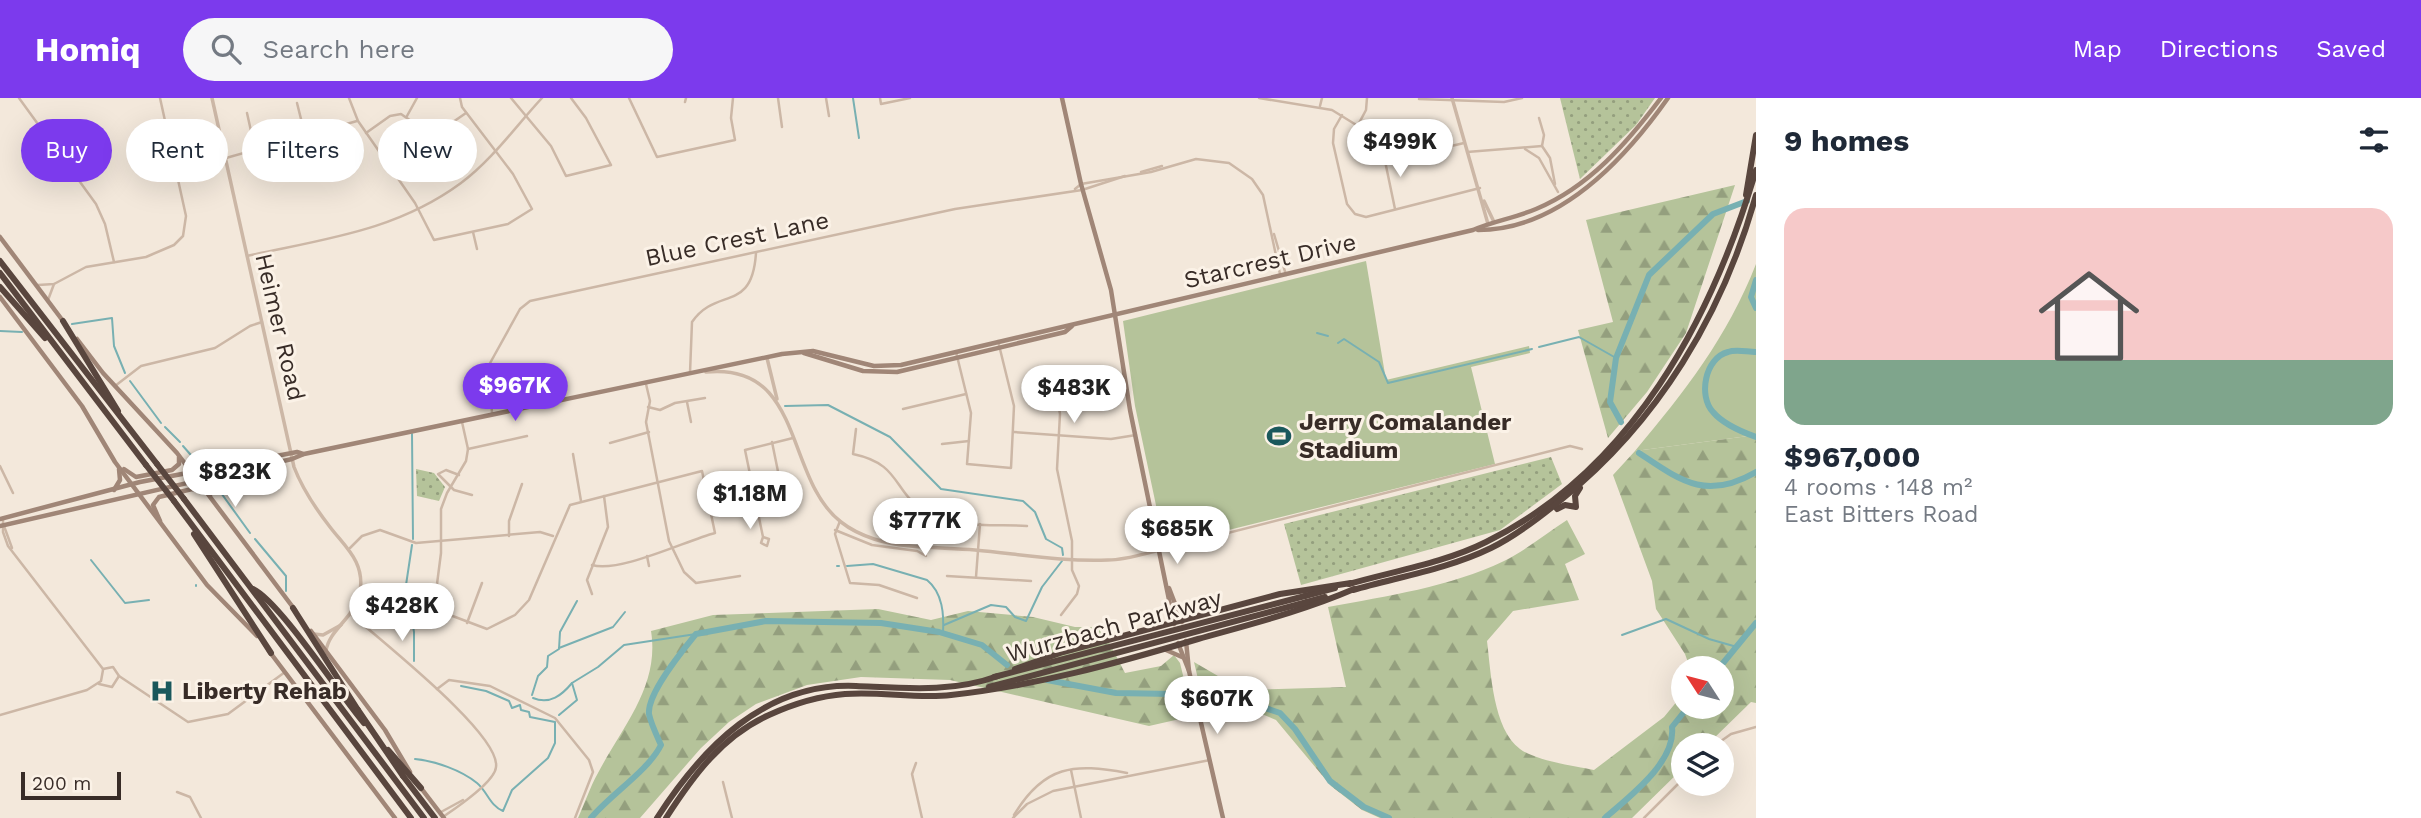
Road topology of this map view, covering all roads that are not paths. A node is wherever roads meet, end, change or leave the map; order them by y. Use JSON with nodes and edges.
{"nodes":[{"id":1,"x":19,"y":98,"type":"edge"},
{"id":2,"x":160,"y":98,"type":"edge"},
{"id":3,"x":212,"y":98,"type":"edge"},
{"id":4,"x":349,"y":98,"type":"edge"},
{"id":5,"x":417,"y":98,"type":"edge"},
{"id":6,"x":460,"y":98,"type":"edge"},
{"id":7,"x":511,"y":98,"type":"edge"},
{"id":8,"x":542,"y":98,"type":"edge"},
{"id":9,"x":571,"y":98,"type":"edge"},
{"id":10,"x":629,"y":98,"type":"edge"},
{"id":11,"x":733,"y":98,"type":"edge"},
{"id":12,"x":778,"y":98,"type":"edge"},
{"id":13,"x":826,"y":98,"type":"edge"},
{"id":14,"x":880,"y":98,"type":"edge"},
{"id":15,"x":910,"y":98,"type":"edge"},
{"id":16,"x":1062,"y":98,"type":"edge"},
{"id":17,"x":1259,"y":98,"type":"edge"},
{"id":18,"x":1322,"y":98,"type":"edge"},
{"id":19,"x":1367,"y":98,"type":"edge"},
{"id":20,"x":1452,"y":98,"type":"edge"},
{"id":21,"x":1522,"y":98,"type":"edge"},
{"id":22,"x":1661,"y":98,"type":"edge"},
{"id":23,"x":1668,"y":98,"type":"edge"},
{"id":24,"x":1271,"y":99,"type":"edge"},
{"id":25,"x":1419,"y":99,"type":"edge"},
{"id":26,"x":297,"y":103,"type":"dead end"},
{"id":27,"x":1320,"y":106,"type":"junction"},
{"id":28,"x":247,"y":113,"type":"dead end"},
{"id":29,"x":466,"y":113,"type":"junction"},
{"id":30,"x":526,"y":115,"type":"junction"},
{"id":31,"x":1342,"y":115,"type":"junction"},
{"id":32,"x":407,"y":116,"type":"junction"},
{"id":33,"x":829,"y":117,"type":"dead end"},
{"id":34,"x":1539,"y":118,"type":"dead end"},
{"id":35,"x":217,"y":119,"type":"edge"},
{"id":36,"x":248,"y":119,"type":"edge"},
{"id":37,"x":301,"y":119,"type":"edge"},
{"id":38,"x":357,"y":119,"type":"edge"},
{"id":39,"x":1358,"y":125,"type":"junction"},
{"id":40,"x":782,"y":127,"type":"dead end"},
{"id":41,"x":364,"y":130,"type":"edge"},
{"id":42,"x":366,"y":133,"type":"junction"},
{"id":43,"x":1756,"y":135,"type":"edge"},
{"id":44,"x":1464,"y":143,"type":"junction"},
{"id":45,"x":1389,"y":145,"type":"junction"},
{"id":46,"x":1542,"y":146,"type":"junction"},
{"id":47,"x":1524,"y":148,"type":"junction"},
{"id":48,"x":495,"y":149,"type":"junction"},
{"id":49,"x":1467,"y":152,"type":"junction"},
{"id":50,"x":1610,"y":158,"type":"junction"},
{"id":51,"x":228,"y":167,"type":"edge"},
{"id":52,"x":1756,"y":170,"type":"edge"},
{"id":53,"x":1598,"y":178,"type":"junction"},
{"id":54,"x":1555,"y":184,"type":"junction"},
{"id":55,"x":1749,"y":185,"type":"junction"},
{"id":56,"x":1081,"y":187,"type":"junction"},
{"id":57,"x":1480,"y":188,"type":"junction"},
{"id":58,"x":1558,"y":192,"type":"dead end"},
{"id":59,"x":1753,"y":201,"type":"edge"},
{"id":60,"x":1395,"y":209,"type":"junction"},
{"id":61,"x":417,"y":210,"type":"junction"},
{"id":62,"x":1492,"y":226,"type":"junction"},
{"id":63,"x":473,"y":232,"type":"junction"},
{"id":64,"x":0,"y":237,"type":"edge"},
{"id":65,"x":477,"y":249,"type":"dead end"},
{"id":66,"x":756,"y":253,"type":"junction"},
{"id":67,"x":247,"y":256,"type":"junction"},
{"id":68,"x":0,"y":261,"type":"edge"},
{"id":69,"x":114,"y":262,"type":"junction"},
{"id":70,"x":0,"y":273,"type":"edge"},
{"id":71,"x":1283,"y":276,"type":"junction"},
{"id":72,"x":35,"y":284,"type":"junction"},
{"id":73,"x":54,"y":284,"type":"junction"},
{"id":74,"x":0,"y":287,"type":"edge"},
{"id":75,"x":0,"y":298,"type":"edge"},
{"id":76,"x":48,"y":301,"type":"junction"},
{"id":77,"x":1115,"y":316,"type":"junction"},
{"id":78,"x":63,"y":321,"type":"junction"},
{"id":79,"x":262,"y":323,"type":"junction"},
{"id":80,"x":999,"y":344,"type":"junction"},
{"id":81,"x":54,"y":345,"type":"junction"},
{"id":82,"x":956,"y":352,"type":"junction"},
{"id":83,"x":766,"y":358,"type":"junction"},
{"id":84,"x":957,"y":358,"type":"junction"},
{"id":85,"x":876,"y":370,"type":"junction"},
{"id":86,"x":690,"y":373,"type":"junction"},
{"id":87,"x":1053,"y":374,"type":"dead end"},
{"id":88,"x":646,"y":384,"type":"junction"},
{"id":89,"x":115,"y":386,"type":"junction"},
{"id":90,"x":966,"y":394,"type":"junction"},
{"id":91,"x":705,"y":398,"type":"dead end"},
{"id":92,"x":778,"y":401,"type":"junction"},
{"id":93,"x":687,"y":402,"type":"junction"},
{"id":94,"x":648,"y":407,"type":"junction"},
{"id":95,"x":902,"y":410,"type":"dead end"},
{"id":96,"x":492,"y":413,"type":"junction"},
{"id":97,"x":462,"y":420,"type":"junction"},
{"id":98,"x":691,"y":422,"type":"dead end"},
{"id":99,"x":126,"y":425,"type":"junction"},
{"id":100,"x":856,"y":429,"type":"dead end"},
{"id":101,"x":649,"y":432,"type":"junction"},
{"id":102,"x":1014,"y":432,"type":"junction"},
{"id":103,"x":1059,"y":435,"type":"junction"},
{"id":104,"x":1136,"y":435,"type":"junction"},
{"id":105,"x":527,"y":436,"type":"dead end"},
{"id":106,"x":795,"y":438,"type":"junction"},
{"id":107,"x":772,"y":442,"type":"junction"},
{"id":108,"x":969,"y":442,"type":"junction"},
{"id":109,"x":610,"y":443,"type":"dead end"},
{"id":110,"x":942,"y":444,"type":"dead end"},
{"id":111,"x":468,"y":449,"type":"junction"},
{"id":112,"x":1582,"y":449,"type":"dead end"},
{"id":113,"x":573,"y":454,"type":"dead end"},
{"id":114,"x":178,"y":455,"type":"junction"},
{"id":115,"x":291,"y":456,"type":"junction"},
{"id":116,"x":115,"y":462,"type":"junction"},
{"id":117,"x":0,"y":466,"type":"edge"},
{"id":118,"x":191,"y":472,"type":"junction"},
{"id":119,"x":1593,"y":473,"type":"junction"},
{"id":120,"x":458,"y":475,"type":"junction"},
{"id":121,"x":216,"y":477,"type":"junction"},
{"id":122,"x":198,"y":481,"type":"junction"},
{"id":123,"x":657,"y":482,"type":"junction"},
{"id":124,"x":522,"y":484,"type":"dead end"},
{"id":125,"x":132,"y":485,"type":"junction"},
{"id":126,"x":450,"y":488,"type":"junction"},
{"id":127,"x":110,"y":492,"type":"junction"},
{"id":128,"x":13,"y":493,"type":"dead end"},
{"id":129,"x":139,"y":493,"type":"junction"},
{"id":130,"x":472,"y":495,"type":"dead end"},
{"id":131,"x":604,"y":496,"type":"junction"},
{"id":132,"x":210,"y":497,"type":"junction"},
{"id":133,"x":581,"y":501,"type":"junction"},
{"id":134,"x":789,"y":505,"type":"dead end"},
{"id":135,"x":181,"y":510,"type":"junction"},
{"id":136,"x":923,"y":510,"type":"junction"},
{"id":137,"x":1,"y":519,"type":"edge"},
{"id":138,"x":840,"y":521,"type":"junction"},
{"id":139,"x":160,"y":522,"type":"junction"},
{"id":140,"x":980,"y":523,"type":"junction"},
{"id":141,"x":2,"y":526,"type":"edge"},
{"id":142,"x":1027,"y":526,"type":"dead end"},
{"id":143,"x":835,"y":530,"type":"junction"},
{"id":144,"x":1517,"y":533,"type":"junction"},
{"id":145,"x":509,"y":536,"type":"junction"},
{"id":146,"x":555,"y":537,"type":"junction"},
{"id":147,"x":764,"y":537,"type":"dead end"},
{"id":148,"x":441,"y":541,"type":"junction"},
{"id":149,"x":909,"y":544,"type":"junction"},
{"id":150,"x":350,"y":548,"type":"junction"},
{"id":151,"x":671,"y":548,"type":"junction"},
{"id":152,"x":978,"y":550,"type":"junction"},
{"id":153,"x":1161,"y":550,"type":"junction"},
{"id":154,"x":646,"y":556,"type":"junction"},
{"id":155,"x":926,"y":556,"type":"dead end"},
{"id":156,"x":1072,"y":558,"type":"junction"},
{"id":157,"x":592,"y":565,"type":"junction"},
{"id":158,"x":649,"y":566,"type":"dead end"},
{"id":159,"x":740,"y":576,"type":"dead end"},
{"id":160,"x":947,"y":576,"type":"dead end"},
{"id":161,"x":976,"y":576,"type":"junction"},
{"id":162,"x":1031,"y":581,"type":"dead end"},
{"id":163,"x":482,"y":583,"type":"dead end"},
{"id":164,"x":1352,"y":586,"type":"junction"},
{"id":165,"x":1168,"y":587,"type":"junction"},
{"id":166,"x":251,"y":589,"type":"junction"},
{"id":167,"x":592,"y":594,"type":"dead end"},
{"id":168,"x":917,"y":598,"type":"dead end"},
{"id":169,"x":1306,"y":599,"type":"junction"},
{"id":170,"x":293,"y":608,"type":"junction"},
{"id":171,"x":1170,"y":608,"type":"junction"},
{"id":172,"x":1178,"y":608,"type":"junction"},
{"id":173,"x":351,"y":614,"type":"junction"},
{"id":174,"x":1061,"y":615,"type":"dead end"},
{"id":175,"x":1194,"y":617,"type":"junction"},
{"id":176,"x":1181,"y":621,"type":"junction"},
{"id":177,"x":467,"y":623,"type":"junction"},
{"id":178,"x":1173,"y":623,"type":"junction"},
{"id":179,"x":343,"y":624,"type":"junction"},
{"id":180,"x":1159,"y":627,"type":"junction"},
{"id":181,"x":311,"y":632,"type":"junction"},
{"id":182,"x":1199,"y":639,"type":"junction"},
{"id":183,"x":1182,"y":644,"type":"junction"},
{"id":184,"x":1165,"y":649,"type":"junction"},
{"id":185,"x":326,"y":651,"type":"junction"},
{"id":186,"x":271,"y":653,"type":"junction"},
{"id":187,"x":1188,"y":654,"type":"junction"},
{"id":188,"x":1182,"y":657,"type":"junction"},
{"id":189,"x":103,"y":669,"type":"junction"},
{"id":190,"x":1189,"y":671,"type":"junction"},
{"id":191,"x":285,"y":672,"type":"junction"},
{"id":192,"x":119,"y":676,"type":"junction"},
{"id":193,"x":994,"y":677,"type":"junction"},
{"id":194,"x":99,"y":684,"type":"junction"},
{"id":195,"x":989,"y":688,"type":"junction"},
{"id":196,"x":437,"y":689,"type":"junction"},
{"id":197,"x":0,"y":715,"type":"edge"},
{"id":198,"x":1756,"y":727,"type":"edge"},
{"id":199,"x":1731,"y":733,"type":"edge"},
{"id":200,"x":1210,"y":760,"type":"junction"},
{"id":201,"x":916,"y":763,"type":"dead end"},
{"id":202,"x":1071,"y":769,"type":"junction"},
{"id":203,"x":1131,"y":774,"type":"junction"},
{"id":204,"x":723,"y":782,"type":"dead end"},
{"id":205,"x":1074,"y":786,"type":"junction"},
{"id":206,"x":421,"y":788,"type":"junction"},
{"id":207,"x":1671,"y":791,"type":"edge"},
{"id":208,"x":177,"y":792,"type":"dead end"},
{"id":209,"x":441,"y":816,"type":"edge"},
{"id":210,"x":201,"y":818,"type":"edge"},
{"id":211,"x":395,"y":818,"type":"edge"},
{"id":212,"x":411,"y":818,"type":"edge"},
{"id":213,"x":424,"y":818,"type":"edge"},
{"id":214,"x":575,"y":818,"type":"edge"},
{"id":215,"x":655,"y":818,"type":"edge"},
{"id":216,"x":667,"y":818,"type":"edge"},
{"id":217,"x":732,"y":818,"type":"edge"},
{"id":218,"x":922,"y":818,"type":"edge"},
{"id":219,"x":1013,"y":818,"type":"edge"},
{"id":220,"x":1081,"y":818,"type":"edge"},
{"id":221,"x":1223,"y":818,"type":"edge"},
{"id":222,"x":1644,"y":818,"type":"edge"}],
"edges":[{"from":1,"to":69,"type":"street"},
{"from":2,"to":69,"type":"street"},
{"from":3,"to":35,"type":"street","name":"Heimer Road"},
{"from":4,"to":38,"type":"street"},
{"from":5,"to":32,"type":"street"},
{"from":6,"to":29,"type":"street"},
{"from":7,"to":30,"type":"street"},
{"from":8,"to":30,"type":"street"},
{"from":9,"to":30,"type":"street"},
{"from":10,"to":11,"type":"street"},
{"from":12,"to":40,"type":"street"},
{"from":13,"to":33,"type":"street"},
{"from":14,"to":15,"type":"street"},
{"from":16,"to":56,"type":"main road"},
{"from":17,"to":24,"type":"street"},
{"from":18,"to":27,"type":"street"},
{"from":19,"to":39,"type":"street"},
{"from":20,"to":21,"type":"street"},
{"from":20,"to":25,"type":"street"},
{"from":20,"to":44,"type":"street"},
{"from":22,"to":50,"type":"main road","name":"Starcrest Drive"},
{"from":23,"to":53,"type":"main road","name":"Starcrest Drive"},
{"from":24,"to":27,"type":"street"},
{"from":26,"to":37,"type":"street"},
{"from":27,"to":31,"type":"street"},
{"from":28,"to":36,"type":"street"},
{"from":29,"to":32,"type":"street"},
{"from":29,"to":48,"type":"street"},
{"from":30,"to":48,"type":"street"},
{"from":31,"to":39,"type":"street"},
{"from":31,"to":60,"type":"street"},
{"from":32,"to":42,"type":"street"},
{"from":34,"to":46,"type":"street"},
{"from":39,"to":45,"type":"street"},
{"from":41,"to":42,"type":"street"},
{"from":42,"to":61,"type":"street"},
{"from":43,"to":55,"type":"highway"},
{"from":44,"to":45,"type":"street"},
{"from":44,"to":49,"type":"street"},
{"from":45,"to":60,"type":"street"},
{"from":46,"to":47,"type":"street"},
{"from":46,"to":54,"type":"street"},
{"from":47,"to":49,"type":"street"},
{"from":47,"to":54,"type":"street"},
{"from":48,"to":61,"type":"street"},
{"from":48,"to":63,"type":"street"},
{"from":49,"to":57,"type":"street"},
{"from":50,"to":53,"type":"main road"},
{"from":50,"to":62,"type":"main road","name":"Starcrest Drive"},
{"from":51,"to":67,"type":"street","name":"Heimer Road"},
{"from":52,"to":55,"type":"highway"},
{"from":53,"to":62,"type":"main road","name":"Starcrest Drive"},
{"from":54,"to":58,"type":"street"},
{"from":55,"to":59,"type":"highway"},
{"from":56,"to":66,"type":"street","name":"Blue Crest Lane"},
{"from":56,"to":71,"type":"street","name":"Blue Crest Lane"},
{"from":56,"to":77,"type":"main road"},
{"from":57,"to":60,"type":"street"},
{"from":57,"to":62,"type":"street"},
{"from":59,"to":119,"type":"highway","name":"Wurzbach Parkway"},
{"from":59,"to":164,"type":"highway","name":"Wurzbach Parkway"},
{"from":61,"to":63,"type":"street"},
{"from":61,"to":67,"type":"street"},
{"from":62,"to":71,"type":"main road","name":"Starcrest Drive"},
{"from":63,"to":65,"type":"street"},
{"from":64,"to":72,"type":"main road"},
{"from":66,"to":86,"type":"street"},
{"from":66,"to":96,"type":"street","name":"Blue Crest Lane"},
{"from":67,"to":79,"type":"street","name":"Heimer Road"},
{"from":68,"to":99,"type":"highway"},
{"from":69,"to":73,"type":"street"},
{"from":70,"to":81,"type":"highway"},
{"from":71,"to":77,"type":"main road","name":"Starcrest Drive"},
{"from":72,"to":73,"type":"street"},
{"from":72,"to":76,"type":"main road"},
{"from":73,"to":76,"type":"street"},
{"from":74,"to":81,"type":"highway"},
{"from":75,"to":116,"type":"main road"},
{"from":76,"to":78,"type":"main road"},
{"from":77,"to":80,"type":"main road","name":"Starcrest Drive"},
{"from":77,"to":104,"type":"main road"},
{"from":78,"to":89,"type":"main road"},
{"from":78,"to":99,"type":"highway"},
{"from":79,"to":89,"type":"street"},
{"from":79,"to":115,"type":"street","name":"Heimer Road"},
{"from":80,"to":82,"type":"main road","name":"Starcrest Drive"},
{"from":80,"to":84,"type":"main road","name":"Starcrest Drive"},
{"from":80,"to":102,"type":"street"},
{"from":81,"to":135,"type":"highway","bridge":true},
{"from":82,"to":84,"type":"street"},
{"from":82,"to":85,"type":"main road","name":"Starcrest Drive"},
{"from":83,"to":85,"type":"main road","name":"Starcrest Drive"},
{"from":83,"to":86,"type":"main road","name":"Starcrest Drive"},
{"from":83,"to":92,"type":"street"},
{"from":84,"to":85,"type":"main road","name":"Starcrest Drive"},
{"from":84,"to":90,"type":"street"},
{"from":86,"to":88,"type":"main road","name":"Starcrest Drive"},
{"from":86,"to":92,"type":"street"},
{"from":87,"to":103,"type":"street"},
{"from":88,"to":94,"type":"street"},
{"from":88,"to":96,"type":"main road","name":"Starcrest Drive"},
{"from":89,"to":114,"type":"main road"},
{"from":90,"to":95,"type":"street"},
{"from":90,"to":108,"type":"street"},
{"from":91,"to":93,"type":"street"},
{"from":92,"to":106,"type":"street"},
{"from":93,"to":94,"type":"street"},
{"from":93,"to":98,"type":"street"},
{"from":94,"to":101,"type":"street"},
{"from":96,"to":97,"type":"main road","name":"Starcrest Drive"},
{"from":97,"to":111,"type":"street"},
{"from":97,"to":115,"type":"main road","name":"Starcrest Drive"},
{"from":99,"to":166,"type":"highway","bridge":true},
{"from":100,"to":136,"type":"street"},
{"from":101,"to":109,"type":"street"},
{"from":101,"to":123,"type":"street"},
{"from":102,"to":103,"type":"street"},
{"from":102,"to":108,"type":"street"},
{"from":103,"to":104,"type":"street"},
{"from":103,"to":156,"type":"street"},
{"from":104,"to":153,"type":"main road"},
{"from":105,"to":111,"type":"street"},
{"from":106,"to":107,"type":"street"},
{"from":106,"to":138,"type":"street"},
{"from":107,"to":134,"type":"street"},
{"from":107,"to":147,"type":"street"},
{"from":108,"to":110,"type":"street"},
{"from":111,"to":120,"type":"street"},
{"from":112,"to":153,"type":"street"},
{"from":113,"to":133,"type":"street"},
{"from":114,"to":116,"type":"main road"},
{"from":114,"to":118,"type":"main road"},
{"from":115,"to":118,"type":"main road"},
{"from":115,"to":121,"type":"main road"},
{"from":115,"to":150,"type":"street","name":"Heimer Road"},
{"from":116,"to":125,"type":"main road"},
{"from":116,"to":127,"type":"main road"},
{"from":117,"to":128,"type":"street"},
{"from":118,"to":122,"type":"main road"},
{"from":118,"to":125,"type":"main road"},
{"from":119,"to":144,"type":"highway","name":"Wurzbach Parkway"},
{"from":119,"to":144,"type":"highway"},
{"from":120,"to":126,"type":"street"},
{"from":120,"to":126,"type":"street"},
{"from":121,"to":122,"type":"main road"},
{"from":121,"to":132,"type":"main road"},
{"from":122,"to":129,"type":"main road"},
{"from":122,"to":132,"type":"main road"},
{"from":123,"to":131,"type":"street"},
{"from":123,"to":151,"type":"street"},
{"from":123,"to":151,"type":"street"},
{"from":124,"to":145,"type":"street"},
{"from":125,"to":127,"type":"main road"},
{"from":125,"to":129,"type":"main road"},
{"from":126,"to":130,"type":"street"},
{"from":126,"to":148,"type":"street"},
{"from":127,"to":137,"type":"main road"},
{"from":129,"to":139,"type":"main road"},
{"from":129,"to":141,"type":"main road"},
{"from":131,"to":133,"type":"street"},
{"from":131,"to":157,"type":"street"},
{"from":132,"to":139,"type":"main road"},
{"from":132,"to":170,"type":"main road"},
{"from":133,"to":146,"type":"street"},
{"from":135,"to":186,"type":"highway"},
{"from":135,"to":212,"type":"highway"},
{"from":136,"to":140,"type":"street"},
{"from":136,"to":149,"type":"street"},
{"from":137,"to":141,"type":"street"},
{"from":138,"to":143,"type":"street"},
{"from":138,"to":149,"type":"street"},
{"from":139,"to":186,"type":"main road"},
{"from":140,"to":142,"type":"street"},
{"from":140,"to":152,"type":"street"},
{"from":141,"to":189,"type":"street"},
{"from":143,"to":155,"type":"street"},
{"from":143,"to":168,"type":"street"},
{"from":144,"to":164,"type":"highway","name":"Wurzbach Parkway"},
{"from":145,"to":146,"type":"street"},
{"from":145,"to":148,"type":"street"},
{"from":146,"to":177,"type":"street"},
{"from":148,"to":150,"type":"street"},
{"from":148,"to":177,"type":"street"},
{"from":149,"to":152,"type":"street"},
{"from":150,"to":173,"type":"street","name":"Heimer Road"},
{"from":151,"to":154,"type":"street"},
{"from":151,"to":159,"type":"street"},
{"from":152,"to":156,"type":"street"},
{"from":152,"to":161,"type":"street"},
{"from":153,"to":156,"type":"street"},
{"from":153,"to":165,"type":"main road"},
{"from":154,"to":157,"type":"street"},
{"from":154,"to":158,"type":"street"},
{"from":156,"to":174,"type":"street"},
{"from":157,"to":167,"type":"street"},
{"from":160,"to":161,"type":"street"},
{"from":161,"to":162,"type":"street"},
{"from":163,"to":177,"type":"street"},
{"from":164,"to":169,"type":"highway","name":"Wurzbach Parkway"},
{"from":164,"to":175,"type":"highway"},
{"from":164,"to":182,"type":"highway"},
{"from":165,"to":171,"type":"main road"},
{"from":165,"to":172,"type":"main road"},
{"from":166,"to":206,"type":"highway"},
{"from":166,"to":213,"type":"highway"},
{"from":169,"to":193,"type":"highway","name":"Wurzbach Parkway","bridge":true},
{"from":169,"to":195,"type":"highway","name":"Wurzbach Parkway","bridge":true},
{"from":170,"to":181,"type":"main road"},
{"from":170,"to":209,"type":"highway","bridge":true},
{"from":171,"to":178,"type":"main road"},
{"from":171,"to":180,"type":"main road"},
{"from":172,"to":175,"type":"main road"},
{"from":172,"to":176,"type":"main road"},
{"from":173,"to":179,"type":"street","name":"Heimer Road"},
{"from":173,"to":196,"type":"street"},
{"from":175,"to":176,"type":"highway"},
{"from":175,"to":182,"type":"highway"},
{"from":176,"to":178,"type":"highway"},
{"from":176,"to":183,"type":"main road"},
{"from":178,"to":180,"type":"highway"},
{"from":178,"to":183,"type":"main road"},
{"from":179,"to":181,"type":"street"},
{"from":179,"to":185,"type":"street","name":"Heimer Road"},
{"from":180,"to":193,"type":"highway","bridge":true},
{"from":181,"to":185,"type":"main road"},
{"from":182,"to":183,"type":"highway"},
{"from":182,"to":187,"type":"main road"},
{"from":183,"to":184,"type":"highway"},
{"from":183,"to":187,"type":"main road"},
{"from":183,"to":188,"type":"main road"},
{"from":184,"to":188,"type":"main road"},
{"from":184,"to":195,"type":"highway","bridge":true},
{"from":185,"to":206,"type":"main road"},
{"from":186,"to":191,"type":"main road"},
{"from":187,"to":190,"type":"main road"},
{"from":188,"to":190,"type":"main road"},
{"from":189,"to":192,"type":"street"},
{"from":189,"to":194,"type":"street"},
{"from":190,"to":200,"type":"main road"},
{"from":191,"to":192,"type":"street"},
{"from":191,"to":211,"type":"main road"},
{"from":192,"to":194,"type":"street"},
{"from":193,"to":215,"type":"highway","name":"Wurzbach Parkway"},
{"from":194,"to":197,"type":"street"},
{"from":195,"to":216,"type":"highway","name":"Wurzbach Parkway"},
{"from":196,"to":209,"type":"street"},
{"from":196,"to":214,"type":"street"},
{"from":198,"to":199,"type":"street"},
{"from":200,"to":203,"type":"street"},
{"from":200,"to":221,"type":"main road"},
{"from":201,"to":218,"type":"street"},
{"from":202,"to":203,"type":"street"},
{"from":202,"to":205,"type":"street"},
{"from":202,"to":219,"type":"street"},
{"from":203,"to":205,"type":"street"},
{"from":204,"to":217,"type":"street"},
{"from":205,"to":219,"type":"street"},
{"from":205,"to":220,"type":"street"},
{"from":206,"to":209,"type":"main road"},
{"from":207,"to":222,"type":"street"},
{"from":208,"to":210,"type":"street"}]}
